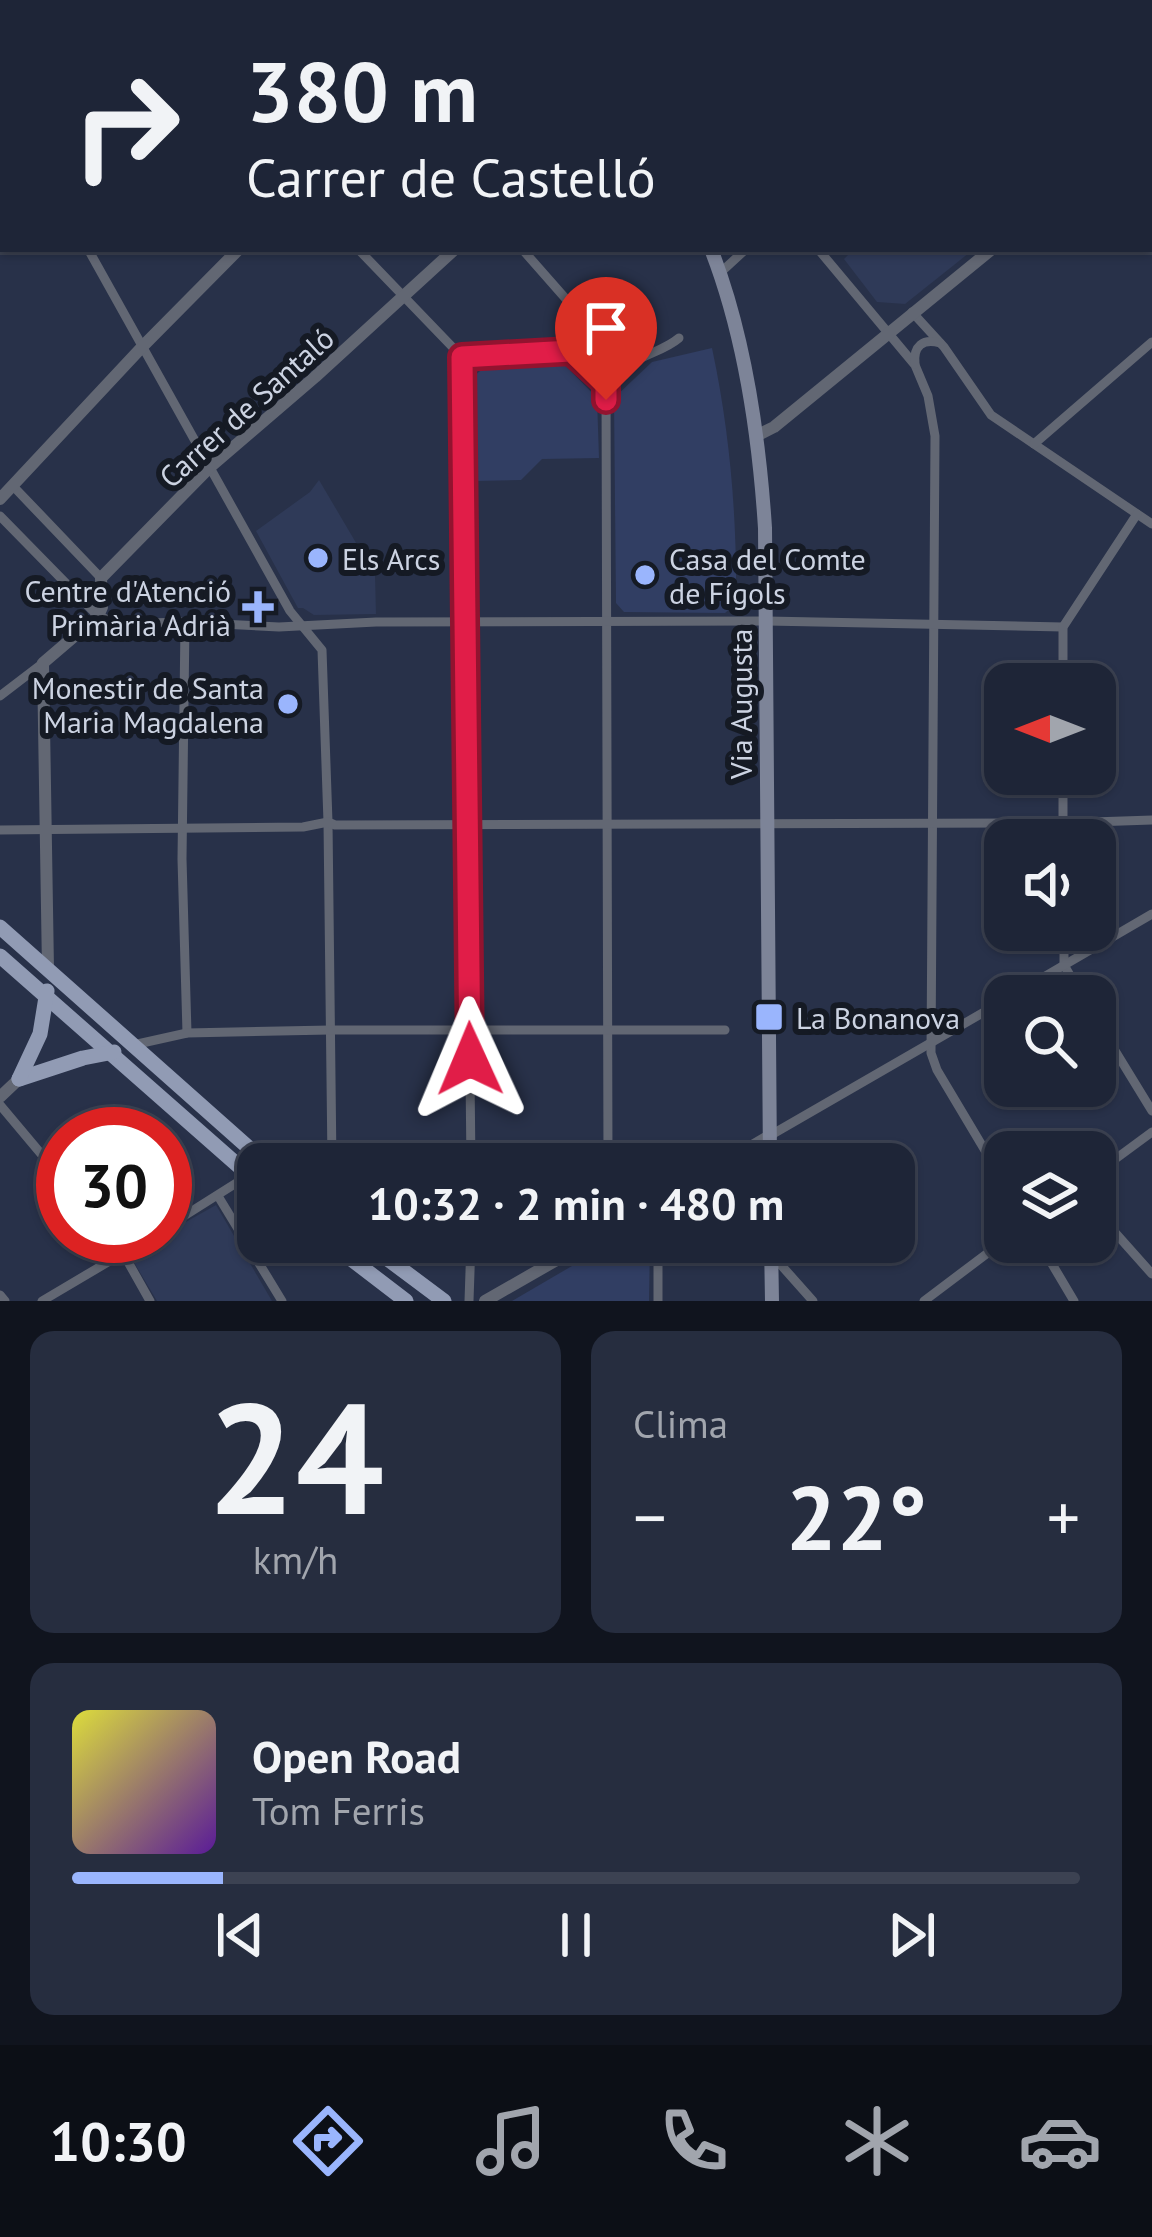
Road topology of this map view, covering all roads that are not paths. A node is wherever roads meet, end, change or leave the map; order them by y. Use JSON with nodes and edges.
{"nodes":[{"id":1,"x":90,"y":252,"type":"edge"},
{"id":2,"x":236,"y":252,"type":"edge"},
{"id":3,"x":361,"y":252,"type":"edge"},
{"id":4,"x":452,"y":252,"type":"edge"},
{"id":5,"x":525,"y":252,"type":"edge"},
{"id":6,"x":712,"y":252,"type":"edge"},
{"id":7,"x":743,"y":252,"type":"edge"},
{"id":8,"x":821,"y":252,"type":"edge"},
{"id":9,"x":988,"y":252,"type":"edge"},
{"id":10,"x":720,"y":273,"type":"junction"},
{"id":11,"x":404,"y":294,"type":"junction"},
{"id":12,"x":912,"y":312,"type":"junction"},
{"id":13,"x":595,"y":332,"type":"junction"},
{"id":14,"x":888,"y":332,"type":"junction"},
{"id":15,"x":679,"y":338,"type":"dead end"},
{"id":16,"x":1152,"y":342,"type":"edge"},
{"id":17,"x":940,"y":343,"type":"junction"},
{"id":18,"x":143,"y":346,"type":"junction"},
{"id":19,"x":571,"y":351,"type":"junction"},
{"id":20,"x":462,"y":357,"type":"junction"},
{"id":21,"x":915,"y":365,"type":"junction"},
{"id":22,"x":628,"y":366,"type":"junction"},
{"id":23,"x":606,"y":383,"type":"junction"},
{"id":24,"x":756,"y":436,"type":"junction"},
{"id":25,"x":1034,"y":444,"type":"junction"},
{"id":26,"x":209,"y":468,"type":"junction"},
{"id":27,"x":13,"y":486,"type":"junction"},
{"id":28,"x":0,"y":499,"type":"edge"},
{"id":29,"x":1137,"y":514,"type":"junction"},
{"id":30,"x":0,"y":516,"type":"edge"},
{"id":31,"x":1152,"y":524,"type":"edge"},
{"id":32,"x":101,"y":578,"type":"junction"},
{"id":33,"x":98,"y":616,"type":"junction"},
{"id":34,"x":465,"y":621,"type":"junction"},
{"id":35,"x":606,"y":621,"type":"junction"},
{"id":36,"x":767,"y":621,"type":"junction"},
{"id":37,"x":185,"y":623,"type":"junction"},
{"id":38,"x":304,"y":626,"type":"junction"},
{"id":39,"x":933,"y":626,"type":"junction"},
{"id":40,"x":1063,"y":627,"type":"junction"},
{"id":41,"x":43,"y":663,"type":"junction"},
{"id":42,"x":1063,"y":663,"type":"edge"},
{"id":43,"x":3,"y":690,"type":"edge"},
{"id":44,"x":1152,"y":820,"type":"edge"},
{"id":45,"x":1116,"y":821,"type":"edge"},
{"id":46,"x":328,"y":822,"type":"junction"},
{"id":47,"x":932,"y":822,"type":"junction"},
{"id":48,"x":984,"y":822,"type":"edge"},
{"id":49,"x":608,"y":824,"type":"junction"},
{"id":50,"x":768,"y":824,"type":"junction"},
{"id":51,"x":468,"y":825,"type":"junction"},
{"id":52,"x":183,"y":827,"type":"junction"},
{"id":53,"x":0,"y":830,"type":"edge"},
{"id":54,"x":46,"y":830,"type":"junction"},
{"id":55,"x":1152,"y":914,"type":"edge"},
{"id":56,"x":0,"y":927,"type":"edge"},
{"id":57,"x":1064,"y":951,"type":"edge"},
{"id":58,"x":0,"y":956,"type":"edge"},
{"id":59,"x":1064,"y":965,"type":"junction"},
{"id":60,"x":48,"y":969,"type":"junction"},
{"id":61,"x":1047,"y":975,"type":"edge"},
{"id":62,"x":1070,"y":975,"type":"edge"},
{"id":63,"x":46,"y":997,"type":"junction"},
{"id":64,"x":984,"y":1012,"type":"edge"},
{"id":65,"x":609,"y":1029,"type":"junction"},
{"id":66,"x":330,"y":1030,"type":"junction"},
{"id":67,"x":468,"y":1030,"type":"junction"},
{"id":68,"x":725,"y":1030,"type":"dead end"},
{"id":69,"x":187,"y":1033,"type":"junction"},
{"id":70,"x":931,"y":1044,"type":"junction"},
{"id":71,"x":133,"y":1045,"type":"junction"},
{"id":72,"x":35,"y":1046,"type":"junction"},
{"id":73,"x":1116,"y":1052,"type":"edge"},
{"id":74,"x":111,"y":1054,"type":"junction"},
{"id":75,"x":50,"y":1069,"type":"junction"},
{"id":76,"x":19,"y":1078,"type":"junction"},
{"id":77,"x":0,"y":1101,"type":"edge"},
{"id":78,"x":1152,"y":1111,"type":"edge"},
{"id":79,"x":1152,"y":1132,"type":"edge"},
{"id":80,"x":771,"y":1135,"type":"junction"},
{"id":81,"x":243,"y":1143,"type":"edge"},
{"id":82,"x":332,"y":1143,"type":"edge"},
{"id":83,"x":470,"y":1143,"type":"edge"},
{"id":84,"x":608,"y":1143,"type":"edge"},
{"id":85,"x":757,"y":1143,"type":"edge"},
{"id":86,"x":771,"y":1143,"type":"edge"},
{"id":87,"x":36,"y":1146,"type":"edge"},
{"id":88,"x":984,"y":1149,"type":"edge"},
{"id":89,"x":1116,"y":1159,"type":"edge"},
{"id":90,"x":237,"y":1164,"type":"edge"},
{"id":91,"x":237,"y":1187,"type":"edge"},
{"id":92,"x":218,"y":1196,"type":"junction"},
{"id":93,"x":192,"y":1212,"type":"edge"},
{"id":94,"x":1116,"y":1234,"type":"edge"},
{"id":95,"x":984,"y":1256,"type":"edge"},
{"id":96,"x":106,"y":1263,"type":"edge"},
{"id":97,"x":129,"y":1263,"type":"edge"},
{"id":98,"x":356,"y":1263,"type":"edge"},
{"id":99,"x":393,"y":1263,"type":"edge"},
{"id":100,"x":470,"y":1263,"type":"edge"},
{"id":101,"x":551,"y":1263,"type":"edge"},
{"id":102,"x":658,"y":1263,"type":"edge"},
{"id":103,"x":771,"y":1263,"type":"edge"},
{"id":104,"x":783,"y":1263,"type":"edge"},
{"id":105,"x":1051,"y":1263,"type":"edge"},
{"id":106,"x":1152,"y":1274,"type":"edge"},
{"id":107,"x":42,"y":1301,"type":"edge"},
{"id":108,"x":150,"y":1301,"type":"edge"},
{"id":109,"x":283,"y":1301,"type":"edge"},
{"id":110,"x":406,"y":1301,"type":"edge"},
{"id":111,"x":444,"y":1301,"type":"edge"},
{"id":112,"x":469,"y":1301,"type":"edge"},
{"id":113,"x":485,"y":1301,"type":"edge"},
{"id":114,"x":658,"y":1301,"type":"edge"},
{"id":115,"x":772,"y":1301,"type":"edge"},
{"id":116,"x":814,"y":1301,"type":"edge"},
{"id":117,"x":924,"y":1301,"type":"edge"},
{"id":118,"x":1074,"y":1301,"type":"edge"}],
"edges":[{"from":1,"to":18,"type":"street"},
{"from":2,"to":18,"type":"street"},
{"from":3,"to":11,"type":"street"},
{"from":4,"to":11,"type":"street","name":"Carrer de Santaló"},
{"from":5,"to":13,"type":"street"},
{"from":6,"to":10,"type":"main road","name":"Via Augusta"},
{"from":7,"to":10,"type":"street"},
{"from":8,"to":14,"type":"street"},
{"from":9,"to":12,"type":"street"},
{"from":10,"to":24,"type":"main road","name":"Via Augusta"},
{"from":11,"to":20,"type":"street"},
{"from":11,"to":26,"type":"street","name":"Carrer de Santaló"},
{"from":12,"to":14,"type":"street"},
{"from":12,"to":17,"type":"street"},
{"from":13,"to":19,"type":"street"},
{"from":13,"to":22,"type":"street"},
{"from":14,"to":21,"type":"street"},
{"from":14,"to":24,"type":"street"},
{"from":15,"to":22,"type":"street"},
{"from":16,"to":25,"type":"street"},
{"from":17,"to":21,"type":"street"},
{"from":17,"to":25,"type":"street"},
{"from":18,"to":26,"type":"street"},
{"from":18,"to":27,"type":"street"},
{"from":19,"to":20,"type":"street"},
{"from":19,"to":23,"type":"street"},
{"from":20,"to":34,"type":"street"},
{"from":21,"to":39,"type":"street"},
{"from":22,"to":23,"type":"street"},
{"from":23,"to":35,"type":"street"},
{"from":24,"to":36,"type":"main road","name":"Via Augusta"},
{"from":25,"to":29,"type":"street"},
{"from":26,"to":32,"type":"street","name":"Carrer de Santaló"},
{"from":26,"to":38,"type":"street"},
{"from":27,"to":28,"type":"street"},
{"from":27,"to":32,"type":"street"},
{"from":29,"to":31,"type":"street"},
{"from":29,"to":40,"type":"street"},
{"from":30,"to":33,"type":"street"},
{"from":32,"to":33,"type":"street"},
{"from":33,"to":37,"type":"street"},
{"from":33,"to":41,"type":"street"},
{"from":34,"to":35,"type":"street"},
{"from":34,"to":38,"type":"street"},
{"from":34,"to":51,"type":"street"},
{"from":35,"to":36,"type":"street"},
{"from":35,"to":49,"type":"street"},
{"from":36,"to":39,"type":"street"},
{"from":36,"to":50,"type":"main road","name":"Via Augusta"},
{"from":37,"to":38,"type":"street"},
{"from":37,"to":52,"type":"street"},
{"from":38,"to":46,"type":"street"},
{"from":39,"to":40,"type":"street"},
{"from":39,"to":47,"type":"street"},
{"from":40,"to":42,"type":"street"},
{"from":41,"to":43,"type":"street"},
{"from":41,"to":54,"type":"street"},
{"from":44,"to":45,"type":"street"},
{"from":46,"to":51,"type":"street"},
{"from":46,"to":52,"type":"street"},
{"from":46,"to":66,"type":"street"},
{"from":47,"to":48,"type":"street"},
{"from":47,"to":50,"type":"street"},
{"from":47,"to":70,"type":"street"},
{"from":49,"to":50,"type":"street"},
{"from":49,"to":51,"type":"street"},
{"from":49,"to":65,"type":"street"},
{"from":50,"to":80,"type":"main road","name":"Via Augusta"},
{"from":51,"to":67,"type":"street"},
{"from":52,"to":54,"type":"street"},
{"from":52,"to":69,"type":"street"},
{"from":53,"to":54,"type":"street"},
{"from":54,"to":60,"type":"street"},
{"from":55,"to":59,"type":"street"},
{"from":56,"to":60,"type":"main road"},
{"from":57,"to":59,"type":"street"},
{"from":58,"to":63,"type":"main road"},
{"from":59,"to":61,"type":"street"},
{"from":59,"to":62,"type":"street"},
{"from":60,"to":63,"type":"main road"},
{"from":60,"to":71,"type":"main road"},
{"from":63,"to":72,"type":"main road"},
{"from":63,"to":74,"type":"main road"},
{"from":64,"to":70,"type":"street"},
{"from":65,"to":67,"type":"street"},
{"from":65,"to":68,"type":"street"},
{"from":65,"to":84,"type":"street"},
{"from":66,"to":67,"type":"street"},
{"from":66,"to":69,"type":"street"},
{"from":66,"to":82,"type":"street"},
{"from":67,"to":83,"type":"street"},
{"from":69,"to":71,"type":"street"},
{"from":70,"to":80,"type":"street"},
{"from":70,"to":88,"type":"street"},
{"from":71,"to":74,"type":"main road"},
{"from":71,"to":81,"type":"main road"},
{"from":72,"to":75,"type":"main road"},
{"from":72,"to":76,"type":"main road"},
{"from":73,"to":78,"type":"street"},
{"from":74,"to":75,"type":"main road"},
{"from":74,"to":90,"type":"main road"},
{"from":75,"to":76,"type":"main road"},
{"from":76,"to":77,"type":"street"},
{"from":77,"to":87,"type":"street"},
{"from":79,"to":89,"type":"street"},
{"from":80,"to":85,"type":"street"},
{"from":80,"to":86,"type":"main road","name":"Via Augusta"},
{"from":91,"to":92,"type":"street"},
{"from":92,"to":93,"type":"street"},
{"from":92,"to":109,"type":"street"},
{"from":94,"to":106,"type":"street"},
{"from":95,"to":117,"type":"street"},
{"from":96,"to":107,"type":"street"},
{"from":97,"to":108,"type":"street"},
{"from":98,"to":110,"type":"main road"},
{"from":99,"to":111,"type":"main road"},
{"from":100,"to":112,"type":"street"},
{"from":101,"to":113,"type":"street"},
{"from":102,"to":114,"type":"street"},
{"from":103,"to":115,"type":"main road"},
{"from":104,"to":116,"type":"street"},
{"from":105,"to":118,"type":"street"}]}
